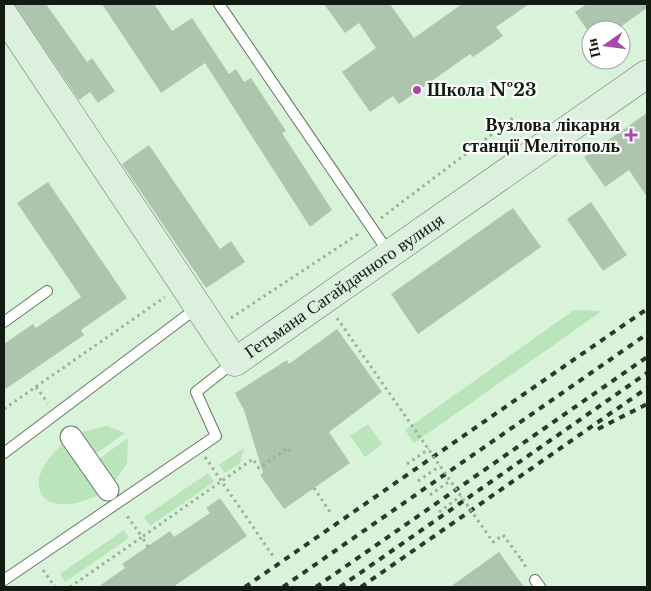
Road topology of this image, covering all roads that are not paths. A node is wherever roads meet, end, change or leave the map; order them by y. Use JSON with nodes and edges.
{"nodes":[{"id":1,"x":219,"y":4,"type":"edge"},
{"id":2,"x":4,"y":15,"type":"edge"},
{"id":3,"x":647,"y":74,"type":"edge"},
{"id":4,"x":389,"y":252,"type":"junction"},
{"id":5,"x":47,"y":291,"type":"dead end"},
{"id":6,"x":198,"y":306,"type":"junction"},
{"id":7,"x":4,"y":322,"type":"edge"},
{"id":8,"x":235,"y":362,"type":"junction"},
{"id":9,"x":71,"y":437,"type":"dead end"},
{"id":10,"x":4,"y":453,"type":"edge"},
{"id":11,"x":113,"y":497,"type":"junction"},
{"id":12,"x":4,"y":580,"type":"edge"}],
"edges":[{"from":1,"to":4,"type":"lane"},
{"from":2,"to":6,"type":"street","name":"Гетьмана Сагайдачного вулиця"},
{"from":3,"to":4,"type":"street","name":"Гетьмана Сагайдачного вулиця"},
{"from":4,"to":8,"type":"street","name":"Гетьмана Сагайдачного вулиця"},
{"from":5,"to":7,"type":"lane"},
{"from":6,"to":8,"type":"street","name":"Гетьмана Сагайдачного вулиця"},
{"from":6,"to":10,"type":"lane"},
{"from":8,"to":11,"type":"lane"},
{"from":9,"to":11,"type":"street"},
{"from":11,"to":12,"type":"lane"}]}
